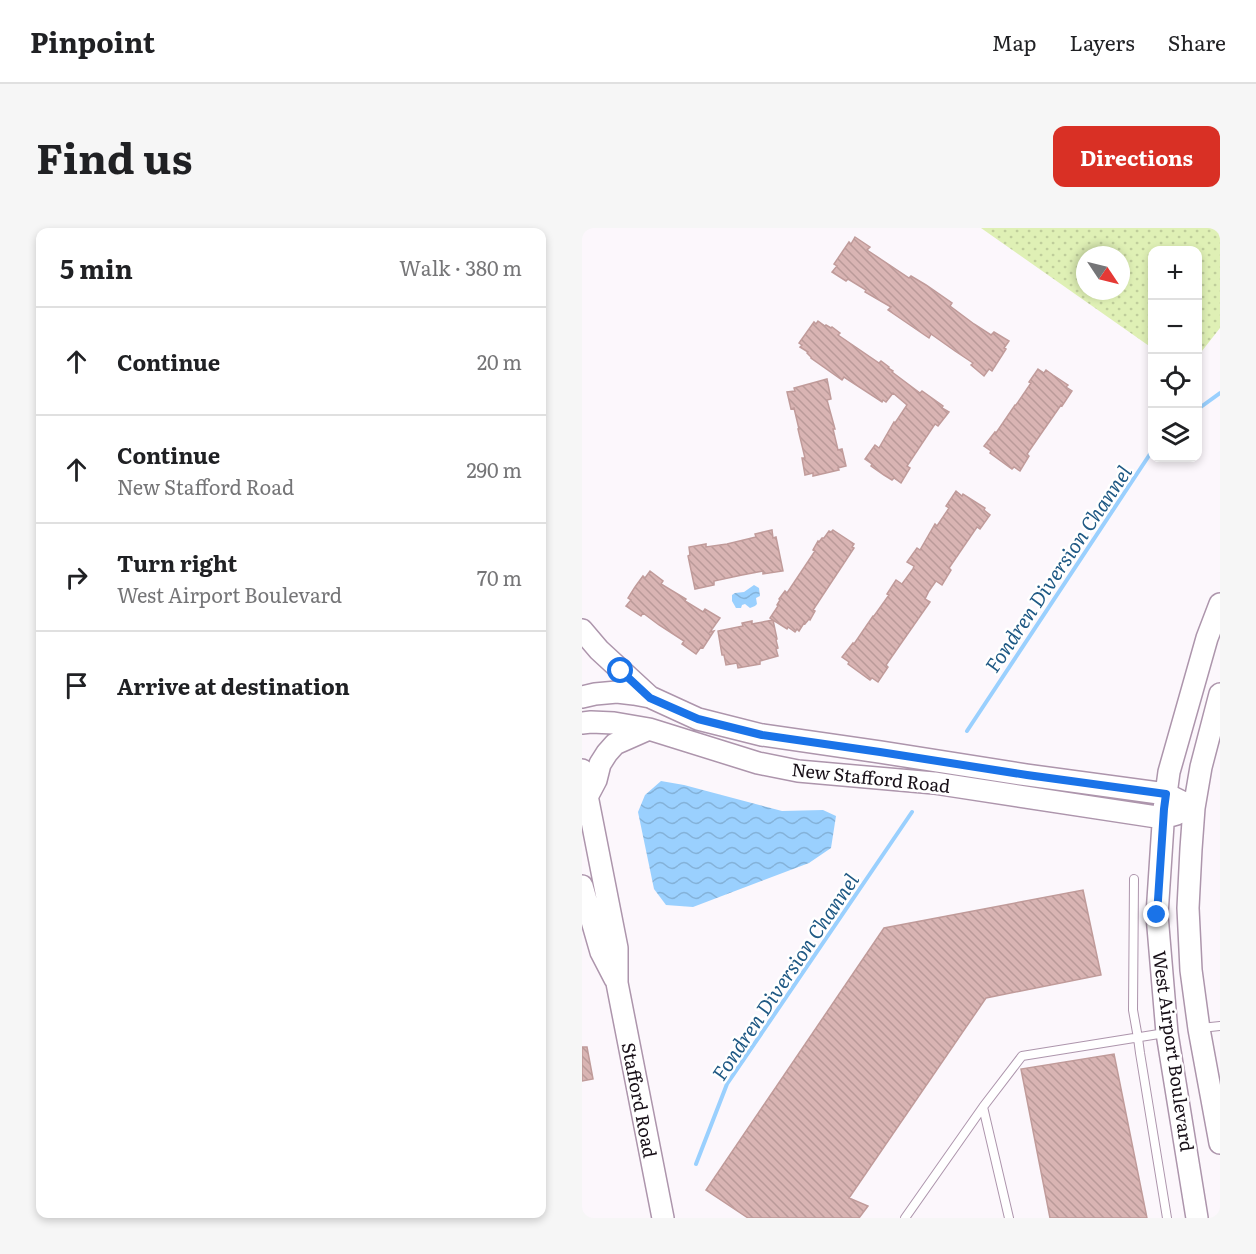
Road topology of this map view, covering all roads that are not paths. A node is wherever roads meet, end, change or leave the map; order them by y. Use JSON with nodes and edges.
{"nodes":[{"id":1,"x":1220,"y":604,"type":"edge"},
{"id":2,"x":582,"y":630,"type":"edge"},
{"id":3,"x":582,"y":697,"type":"edge"},
{"id":4,"x":650,"y":698,"type":"junction"},
{"id":5,"x":1218,"y":706,"type":"edge"},
{"id":6,"x":582,"y":723,"type":"edge"},
{"id":7,"x":649,"y":729,"type":"junction"},
{"id":8,"x":762,"y":735,"type":"junction"},
{"id":9,"x":758,"y":763,"type":"junction"},
{"id":10,"x":582,"y":770,"type":"edge"},
{"id":11,"x":1166,"y":794,"type":"junction"},
{"id":12,"x":587,"y":797,"type":"junction"},
{"id":13,"x":1194,"y":808,"type":"junction"},
{"id":14,"x":1163,"y":818,"type":"junction"},
{"id":15,"x":1134,"y":879,"type":"dead end"},
{"id":16,"x":582,"y":886,"type":"edge"},
{"id":17,"x":617,"y":982,"type":"junction"},
{"id":18,"x":1210,"y":1027,"type":"edge"},
{"id":19,"x":1167,"y":1033,"type":"junction"},
{"id":20,"x":1138,"y":1038,"type":"junction"},
{"id":21,"x":983,"y":1107,"type":"junction"},
{"id":22,"x":1220,"y":1143,"type":"edge"},
{"id":23,"x":663,"y":1218,"type":"edge"},
{"id":24,"x":905,"y":1218,"type":"edge"},
{"id":25,"x":1009,"y":1218,"type":"edge"},
{"id":26,"x":1167,"y":1218,"type":"edge"},
{"id":27,"x":1197,"y":1218,"type":"edge"}],
"edges":[{"from":1,"to":11,"type":"main road","name":"West Airport Boulevard"},
{"from":2,"to":4,"type":"main road"},
{"from":3,"to":4,"type":"main road","name":"New Stafford Road"},
{"from":4,"to":8,"type":"main road","name":"New Stafford Road"},
{"from":5,"to":13,"type":"main road","name":"West Airport Boulevard"},
{"from":6,"to":7,"type":"main road","name":"New Stafford Road"},
{"from":7,"to":9,"type":"main road","name":"New Stafford Road"},
{"from":7,"to":12,"type":"main road"},
{"from":8,"to":9,"type":"main road"},
{"from":8,"to":11,"type":"main road","name":"New Stafford Road"},
{"from":9,"to":14,"type":"main road","name":"New Stafford Road"},
{"from":10,"to":12,"type":"main road","name":"Stafford Road"},
{"from":11,"to":13,"type":"main road","name":"New Stafford Road"},
{"from":11,"to":14,"type":"main road","name":"West Airport Boulevard"},
{"from":12,"to":17,"type":"main road","name":"Stafford Road"},
{"from":13,"to":14,"type":"main road"},
{"from":13,"to":18,"type":"main road","name":"West Airport Boulevard"},
{"from":14,"to":19,"type":"main road","name":"West Airport Boulevard"},
{"from":15,"to":20,"type":"lane"},
{"from":16,"to":17,"type":"main road","name":"Stafford Road"},
{"from":17,"to":23,"type":"main road","name":"Stafford Road"},
{"from":18,"to":19,"type":"main road"},
{"from":18,"to":22,"type":"main road","name":"West Airport Boulevard"},
{"from":19,"to":20,"type":"lane"},
{"from":19,"to":27,"type":"main road","name":"West Airport Boulevard"},
{"from":20,"to":21,"type":"lane"},
{"from":20,"to":26,"type":"lane"},
{"from":21,"to":24,"type":"lane"},
{"from":21,"to":25,"type":"lane"}]}
